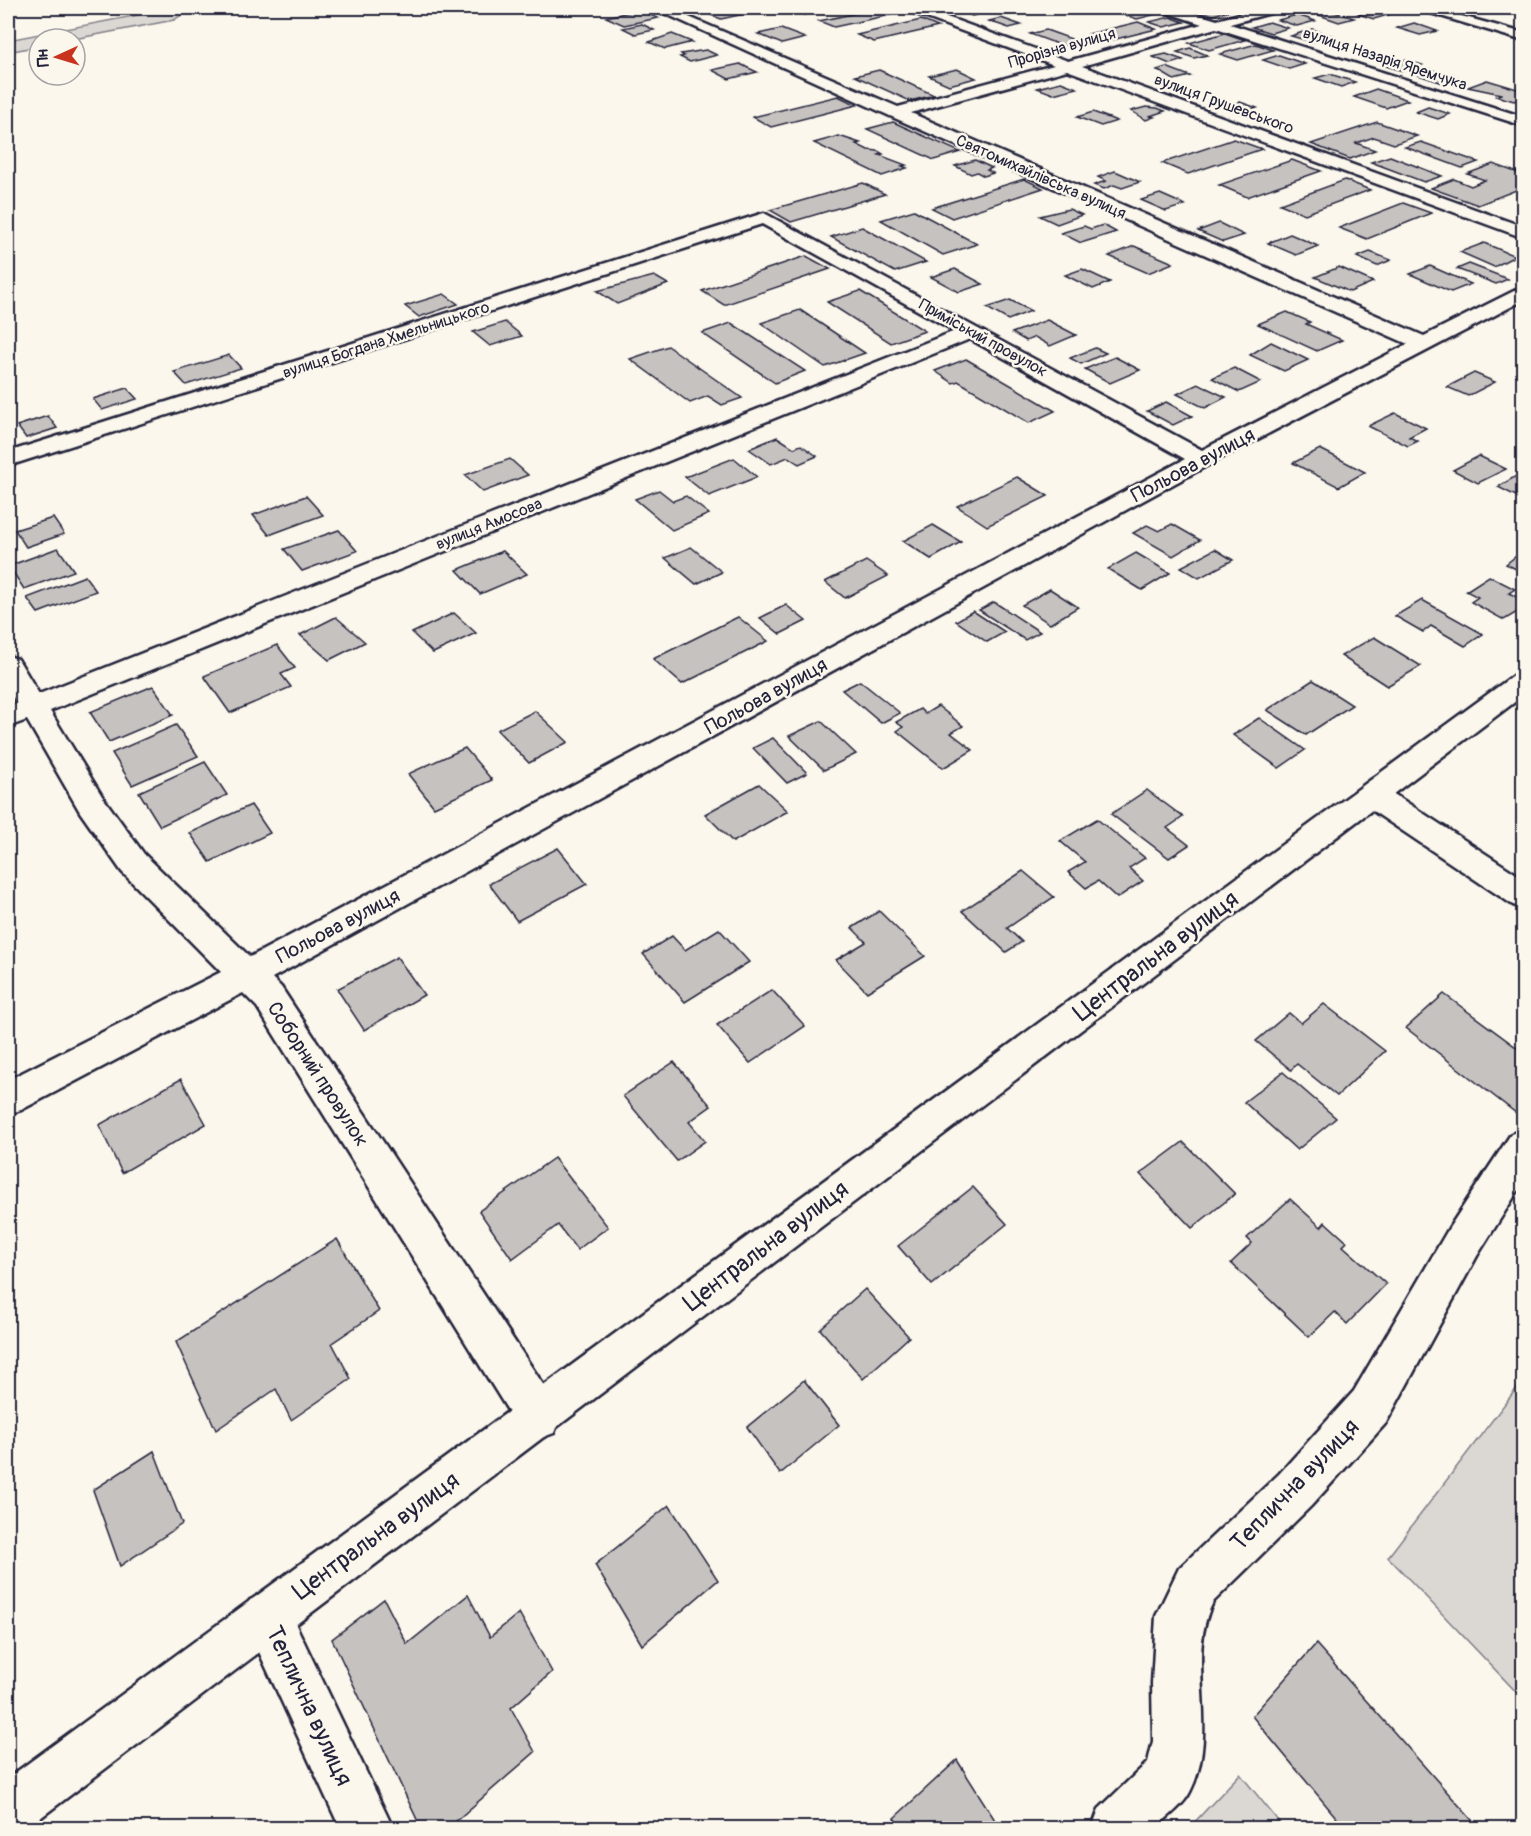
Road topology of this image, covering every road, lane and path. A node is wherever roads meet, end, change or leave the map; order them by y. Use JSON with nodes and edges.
{"nodes":[{"id":1,"x":659,"y":8,"type":"edge"},
{"id":2,"x":912,"y":8,"type":"edge"},
{"id":3,"x":1166,"y":8,"type":"edge"},
{"id":4,"x":1274,"y":8,"type":"edge"},
{"id":5,"x":1420,"y":8,"type":"edge"},
{"id":6,"x":1217,"y":24,"type":"junction"},
{"id":7,"x":1524,"y":37,"type":"edge"},
{"id":8,"x":1068,"y":65,"type":"junction"},
{"id":9,"x":895,"y":113,"type":"junction"},
{"id":10,"x":1524,"y":122,"type":"edge"},
{"id":11,"x":764,"y":218,"type":"joint"},
{"id":12,"x":1524,"y":233,"type":"edge"},
{"id":13,"x":1524,"y":292,"type":"edge"},
{"id":14,"x":971,"y":332,"type":"junction"},
{"id":15,"x":1425,"y":344,"type":"junction"},
{"id":16,"x":8,"y":459,"type":"edge"},
{"id":17,"x":1202,"y":459,"type":"junction"},
{"id":18,"x":8,"y":665,"type":"edge"},
{"id":19,"x":1524,"y":681,"type":"edge"},
{"id":20,"x":19,"y":712,"type":"edge"},
{"id":21,"x":1372,"y":795,"type":"junction"},
{"id":22,"x":1524,"y":896,"type":"edge"},
{"id":23,"x":246,"y":975,"type":"junction"},
{"id":24,"x":8,"y":1098,"type":"edge"},
{"id":25,"x":1524,"y":1146,"type":"edge"},
{"id":26,"x":538,"y":1418,"type":"junction"},
{"id":27,"x":267,"y":1617,"type":"junction"},
{"id":28,"x":8,"y":1810,"type":"edge"},
{"id":29,"x":367,"y":1828,"type":"edge"},
{"id":30,"x":1118,"y":1828,"type":"edge"}],
"edges":[{"from":1,"to":9,"type":"street","name":"Святомихайлівська вулиця"},
{"from":2,"to":8,"type":"street","name":"вулиця Грушевського"},
{"from":3,"to":6,"type":"street","name":"вулиця Назарія Яремчука"},
{"from":4,"to":6,"type":"street","name":"Прорізна вулиця"},
{"from":5,"to":7,"type":"street"},
{"from":6,"to":8,"type":"street","name":"Прорізна вулиця"},
{"from":6,"to":10,"type":"street","name":"вулиця Назарія Яремчука"},
{"from":8,"to":9,"type":"street","name":"Прорізна вулиця"},
{"from":8,"to":12,"type":"street","name":"вулиця Грушевського"},
{"from":9,"to":15,"type":"street","name":"Святомихайлівська вулиця"},
{"from":11,"to":14,"type":"street","name":"Приміський провулок"},
{"from":11,"to":16,"type":"street","name":"вулиця Богдана Хмельницького"},
{"from":13,"to":15,"type":"street","name":"Польова вулиця"},
{"from":14,"to":17,"type":"street","name":"Приміський провулок"},
{"from":14,"to":20,"type":"street","name":"вулиця Амосова"},
{"from":15,"to":17,"type":"street","name":"Польова вулиця"},
{"from":17,"to":23,"type":"street","name":"Польова вулиця"},
{"from":18,"to":20,"type":"street","name":"Соборний провулок"},
{"from":19,"to":21,"type":"street","name":"Центральна вулиця"},
{"from":20,"to":23,"type":"street","name":"Соборний провулок"},
{"from":21,"to":22,"type":"street"},
{"from":21,"to":26,"type":"street","name":"Центральна вулиця"},
{"from":23,"to":24,"type":"street","name":"Польова вулиця"},
{"from":23,"to":26,"type":"street","name":"Соборний провулок"},
{"from":25,"to":30,"type":"street","name":"Теплична вулиця"},
{"from":26,"to":27,"type":"street","name":"Центральна вулиця"},
{"from":27,"to":28,"type":"street","name":"Центральна вулиця"},
{"from":27,"to":29,"type":"street","name":"Теплична вулиця"}]}
